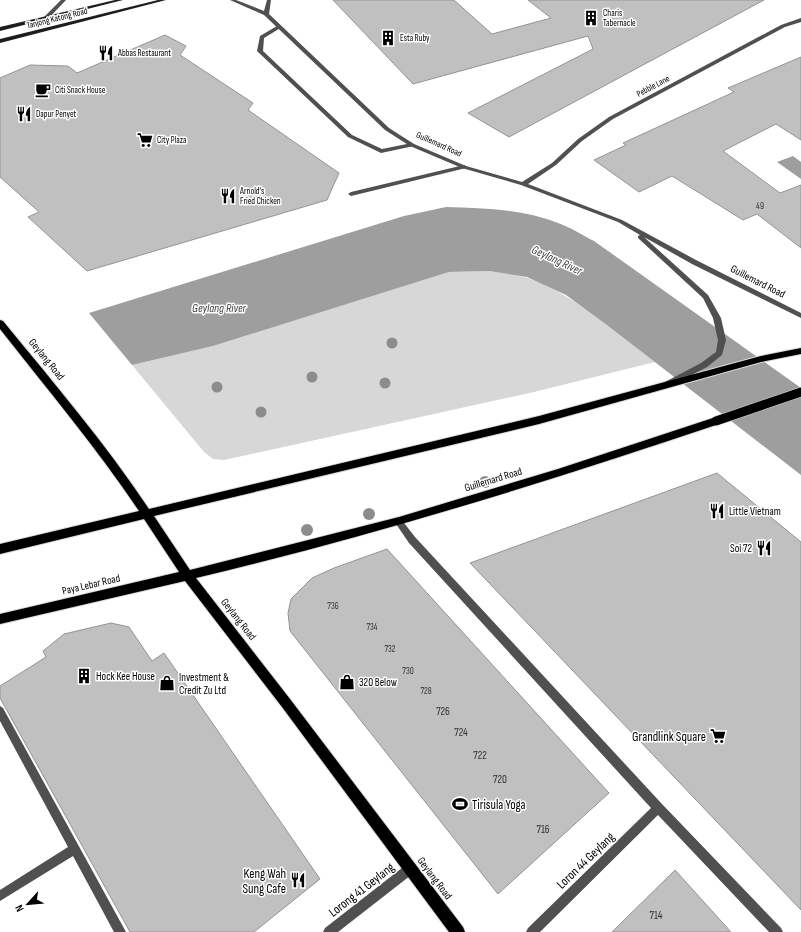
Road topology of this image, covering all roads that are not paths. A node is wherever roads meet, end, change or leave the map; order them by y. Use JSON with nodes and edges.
{"nodes":[{"id":1,"x":64,"y":0,"type":"edge"},
{"id":2,"x":121,"y":0,"type":"edge"},
{"id":3,"x":164,"y":0,"type":"edge"},
{"id":4,"x":232,"y":0,"type":"edge"},
{"id":5,"x":269,"y":0,"type":"edge"},
{"id":6,"x":266,"y":14,"type":"junction"},
{"id":7,"x":46,"y":18,"type":"junction"},
{"id":8,"x":801,"y":20,"type":"edge"},
{"id":9,"x":279,"y":27,"type":"junction"},
{"id":10,"x":0,"y":29,"type":"edge"},
{"id":11,"x":0,"y":41,"type":"edge"},
{"id":12,"x":412,"y":145,"type":"junction"},
{"id":13,"x":464,"y":167,"type":"junction"},
{"id":14,"x":523,"y":184,"type":"junction"},
{"id":15,"x":351,"y":194,"type":"dead end"},
{"id":16,"x":620,"y":222,"type":"junction"},
{"id":17,"x":801,"y":316,"type":"edge"},
{"id":18,"x":0,"y":323,"type":"edge"},
{"id":19,"x":801,"y":351,"type":"edge"},
{"id":20,"x":660,"y":388,"type":"junction"},
{"id":21,"x":801,"y":392,"type":"edge"},
{"id":22,"x":146,"y":513,"type":"junction"},
{"id":23,"x":398,"y":521,"type":"junction"},
{"id":24,"x":0,"y":548,"type":"edge"},
{"id":25,"x":187,"y":575,"type":"junction"},
{"id":26,"x":0,"y":619,"type":"edge"},
{"id":27,"x":0,"y":711,"type":"edge"},
{"id":28,"x":658,"y":808,"type":"junction"},
{"id":29,"x":74,"y":849,"type":"junction"},
{"id":30,"x":410,"y":868,"type":"junction"},
{"id":31,"x":0,"y":896,"type":"edge"},
{"id":32,"x":120,"y":932,"type":"edge"},
{"id":33,"x":329,"y":932,"type":"edge"},
{"id":34,"x":458,"y":932,"type":"edge"},
{"id":35,"x":532,"y":932,"type":"edge"},
{"id":36,"x":777,"y":932,"type":"edge"}],
"edges":[{"from":1,"to":7,"type":"street"},
{"from":2,"to":7,"type":"main road","name":"Tanjong Katong Road"},
{"from":3,"to":11,"type":"main road","name":"Tanjong Katong Road"},
{"from":4,"to":6,"type":"street","name":"Guillemard Road"},
{"from":5,"to":6,"type":"street"},
{"from":6,"to":9,"type":"street","name":"Guillemard Road"},
{"from":7,"to":10,"type":"main road","name":"Tanjong Katong Road"},
{"from":8,"to":14,"type":"street","name":"Pebble Lane"},
{"from":9,"to":12,"type":"street","name":"Guillemard Road"},
{"from":9,"to":12,"type":"street"},
{"from":12,"to":13,"type":"street","name":"Guillemard Road"},
{"from":13,"to":14,"type":"street","name":"Guillemard Road"},
{"from":13,"to":15,"type":"street"},
{"from":14,"to":16,"type":"street","name":"Guillemard Road"},
{"from":16,"to":17,"type":"street","name":"Guillemard Road"},
{"from":16,"to":20,"type":"street","name":"Guillemard Road"},
{"from":18,"to":22,"type":"main road","name":"Geylang Road"},
{"from":19,"to":20,"type":"main road","name":"Guillemard Road"},
{"from":20,"to":22,"type":"main road","name":"Guillemard Road"},
{"from":21,"to":23,"type":"main road","name":"Guillemard Road","bridge":true},
{"from":22,"to":24,"type":"main road"},
{"from":22,"to":25,"type":"main road","name":"Geylang Road"},
{"from":23,"to":25,"type":"main road","name":"Guillemard Road"},
{"from":23,"to":28,"type":"street"},
{"from":25,"to":26,"type":"main road","name":"Paya Lebar Road"},
{"from":25,"to":30,"type":"main road","name":"Geylang Road"},
{"from":27,"to":29,"type":"street"},
{"from":28,"to":35,"type":"street","name":"Loron 44 Geylang"},
{"from":28,"to":36,"type":"street"},
{"from":29,"to":31,"type":"street"},
{"from":29,"to":32,"type":"street"},
{"from":30,"to":33,"type":"street","name":"Lorong 41 Geylang"},
{"from":30,"to":34,"type":"main road","name":"Geylang Road"}]}
